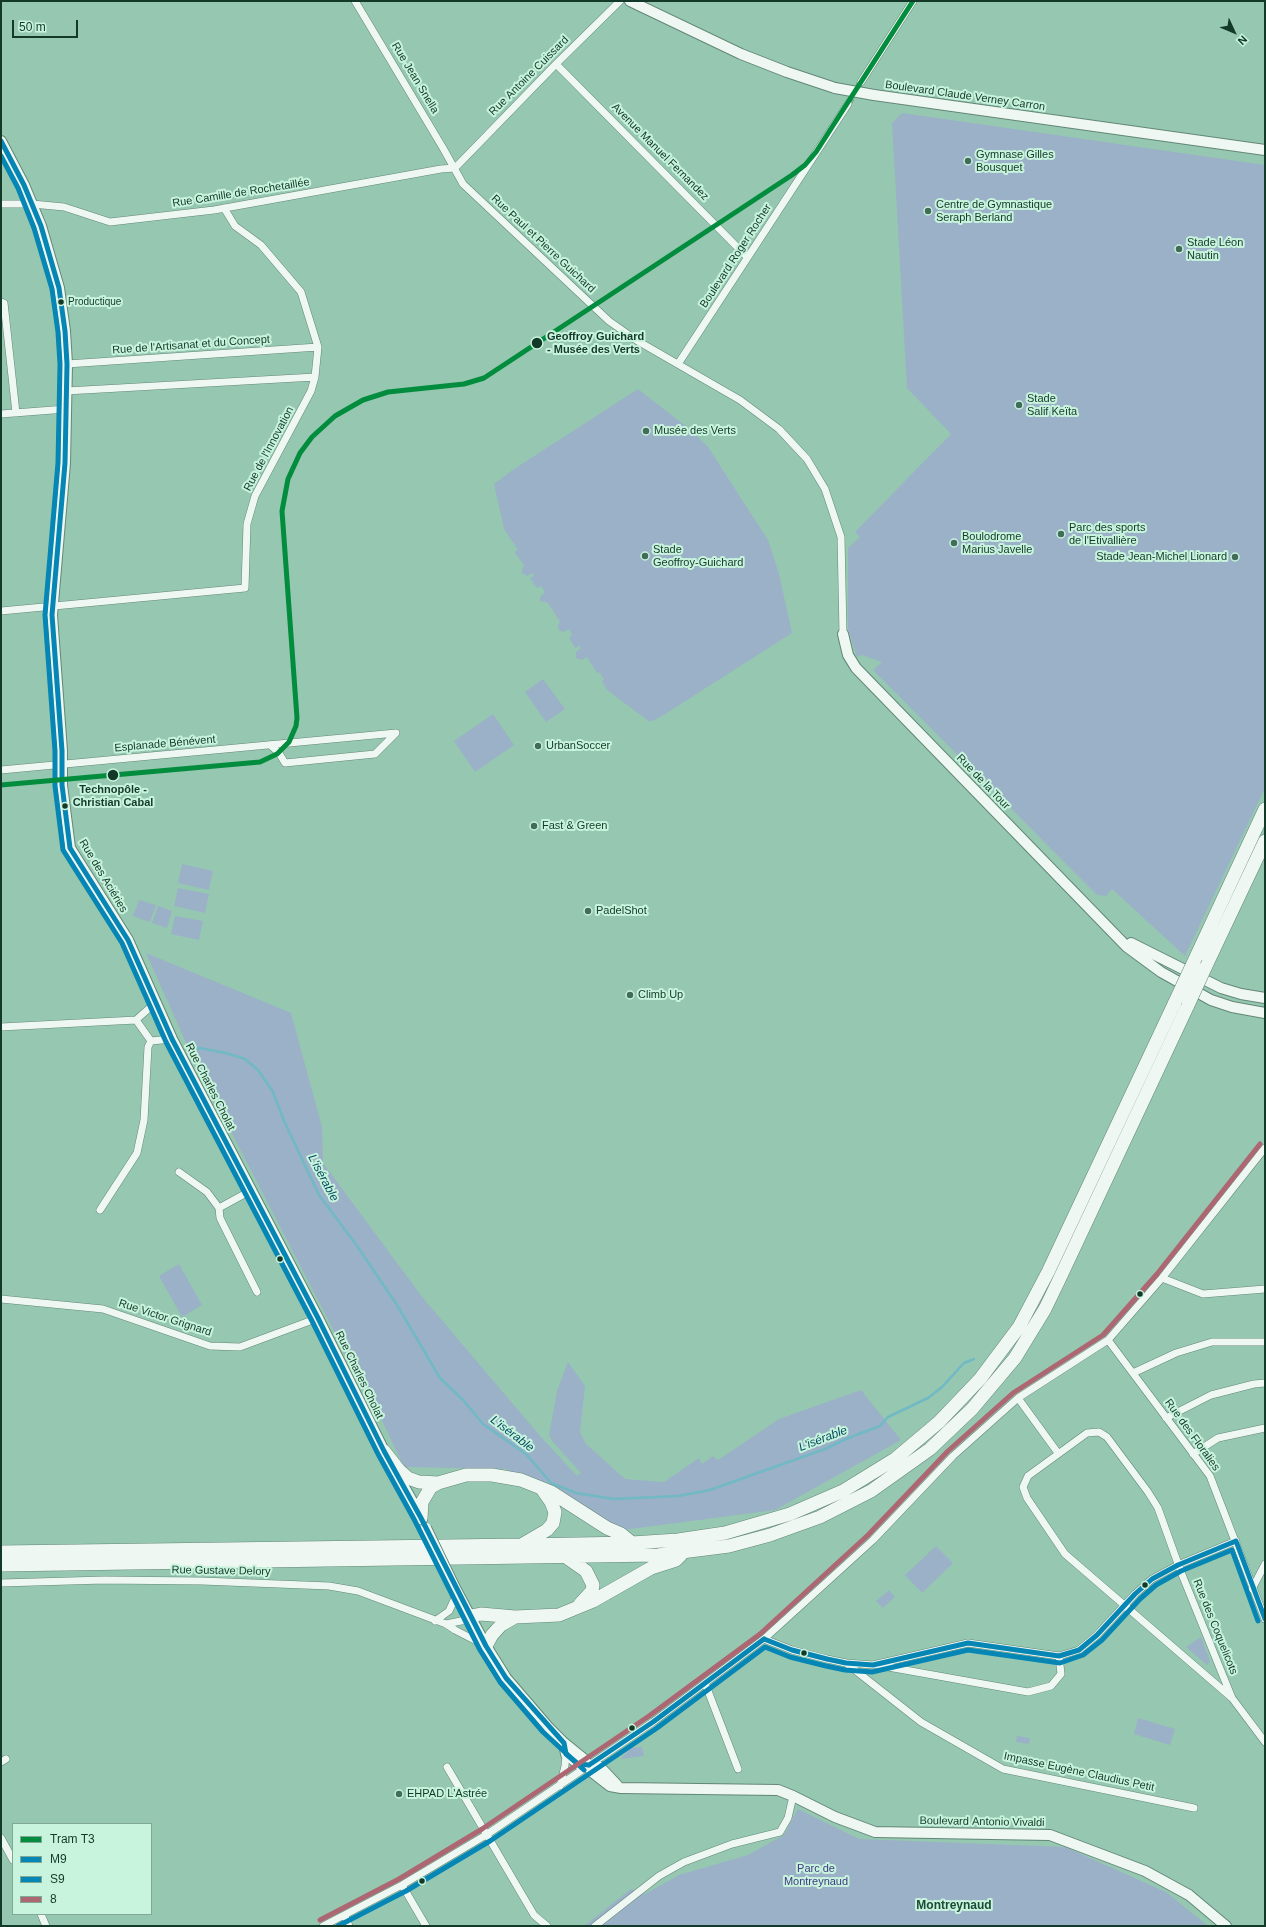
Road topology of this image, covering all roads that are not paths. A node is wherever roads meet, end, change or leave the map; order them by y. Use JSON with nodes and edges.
{"nodes":[{"id":1,"x":355,"y":1,"type":"edge"},
{"id":2,"x":620,"y":1,"type":"edge"},
{"id":3,"x":630,"y":1,"type":"edge"},
{"id":4,"x":913,"y":1,"type":"edge"},
{"id":5,"x":556,"y":64,"type":"junction"},
{"id":6,"x":861,"y":82,"type":"tunnel mouth"},
{"id":7,"x":848,"y":104,"type":"tunnel mouth"},
{"id":8,"x":1,"y":141,"type":"edge"},
{"id":9,"x":1265,"y":150,"type":"edge"},
{"id":10,"x":455,"y":168,"type":"junction"},
{"id":11,"x":1,"y":204,"type":"edge"},
{"id":12,"x":32,"y":204,"type":"junction"},
{"id":13,"x":224,"y":208,"type":"junction"},
{"id":14,"x":747,"y":257,"type":"junction"},
{"id":15,"x":1,"y":302,"type":"edge"},
{"id":16,"x":318,"y":347,"type":"junction"},
{"id":17,"x":67,"y":364,"type":"junction"},
{"id":18,"x":678,"y":364,"type":"junction"},
{"id":19,"x":316,"y":377,"type":"junction"},
{"id":20,"x":66,"y":391,"type":"junction"},
{"id":21,"x":66,"y":409,"type":"junction"},
{"id":22,"x":16,"y":413,"type":"junction"},
{"id":23,"x":1,"y":414,"type":"edge"},
{"id":24,"x":52,"y":607,"type":"junction"},
{"id":25,"x":1,"y":611,"type":"edge"},
{"id":26,"x":843,"y":634,"type":"joint"},
{"id":27,"x":270,"y":745,"type":"junction"},
{"id":28,"x":62,"y":764,"type":"junction"},
{"id":29,"x":1,"y":770,"type":"edge"},
{"id":30,"x":1265,"y":809,"type":"edge"},
{"id":31,"x":1265,"y":841,"type":"edge"},
{"id":32,"x":1120,"y":938,"type":"junction"},
{"id":33,"x":1265,"y":998,"type":"edge"},
{"id":34,"x":155,"y":1003,"type":"junction"},
{"id":35,"x":1265,"y":1013,"type":"edge"},
{"id":36,"x":136,"y":1020,"type":"junction"},
{"id":37,"x":1,"y":1027,"type":"edge"},
{"id":38,"x":172,"y":1039,"type":"junction"},
{"id":39,"x":151,"y":1041,"type":"junction"},
{"id":40,"x":1265,"y":1148,"type":"edge"},
{"id":41,"x":179,"y":1172,"type":"dead end"},
{"id":42,"x":250,"y":1191,"type":"junction"},
{"id":43,"x":219,"y":1208,"type":"junction"},
{"id":44,"x":100,"y":1210,"type":"dead end"},
{"id":45,"x":1162,"y":1278,"type":"junction"},
{"id":46,"x":1265,"y":1289,"type":"edge"},
{"id":47,"x":257,"y":1292,"type":"dead end"},
{"id":48,"x":1,"y":1299,"type":"edge"},
{"id":49,"x":318,"y":1318,"type":"junction"},
{"id":50,"x":1108,"y":1340,"type":"junction"},
{"id":51,"x":1265,"y":1342,"type":"edge"},
{"id":52,"x":1133,"y":1373,"type":"junction"},
{"id":53,"x":1265,"y":1384,"type":"edge"},
{"id":54,"x":1018,"y":1398,"type":"junction"},
{"id":55,"x":1166,"y":1418,"type":"junction"},
{"id":56,"x":1265,"y":1428,"type":"edge"},
{"id":57,"x":384,"y":1451,"type":"junction"},
{"id":58,"x":1058,"y":1452,"type":"junction"},
{"id":59,"x":1193,"y":1454,"type":"junction"},
{"id":60,"x":438,"y":1483,"type":"junction"},
{"id":61,"x":541,"y":1488,"type":"junction"},
{"id":62,"x":423,"y":1523,"type":"junction"},
{"id":63,"x":1236,"y":1541,"type":"junction"},
{"id":64,"x":632,"y":1543,"type":"junction"},
{"id":65,"x":522,"y":1545,"type":"junction"},
{"id":66,"x":1,"y":1552,"type":"edge"},
{"id":67,"x":683,"y":1553,"type":"junction"},
{"id":68,"x":566,"y":1557,"type":"junction"},
{"id":69,"x":1178,"y":1564,"type":"junction"},
{"id":70,"x":1265,"y":1564,"type":"edge"},
{"id":71,"x":1,"y":1565,"type":"edge"},
{"id":72,"x":1,"y":1583,"type":"edge"},
{"id":73,"x":454,"y":1586,"type":"junction"},
{"id":74,"x":1252,"y":1589,"type":"junction"},
{"id":75,"x":1126,"y":1604,"type":"junction"},
{"id":76,"x":573,"y":1609,"type":"junction"},
{"id":77,"x":470,"y":1616,"type":"junction"},
{"id":78,"x":515,"y":1617,"type":"junction"},
{"id":79,"x":1265,"y":1619,"type":"edge"},
{"id":80,"x":435,"y":1621,"type":"junction"},
{"id":81,"x":446,"y":1624,"type":"junction"},
{"id":82,"x":764,"y":1639,"type":"junction"},
{"id":83,"x":486,"y":1646,"type":"junction"},
{"id":84,"x":1059,"y":1656,"type":"junction"},
{"id":85,"x":846,"y":1663,"type":"junction"},
{"id":86,"x":872,"y":1665,"type":"junction"},
{"id":87,"x":705,"y":1683,"type":"junction"},
{"id":88,"x":1232,"y":1698,"type":"junction"},
{"id":89,"x":1265,"y":1742,"type":"edge"},
{"id":90,"x":564,"y":1743,"type":"junction"},
{"id":91,"x":566,"y":1754,"type":"junction"},
{"id":92,"x":589,"y":1765,"type":"junction"},
{"id":93,"x":447,"y":1767,"type":"dead end"},
{"id":94,"x":738,"y":1769,"type":"dead end"},
{"id":95,"x":560,"y":1786,"type":"junction"},
{"id":96,"x":793,"y":1796,"type":"junction"},
{"id":97,"x":1194,"y":1808,"type":"dead end"},
{"id":98,"x":486,"y":1835,"type":"junction"},
{"id":99,"x":1,"y":1838,"type":"edge"},
{"id":100,"x":12,"y":1858,"type":"edge"},
{"id":101,"x":402,"y":1885,"type":"junction"},
{"id":102,"x":41,"y":1915,"type":"edge"},
{"id":103,"x":345,"y":1916,"type":"junction"},
{"id":104,"x":46,"y":1926,"type":"edge"},
{"id":105,"x":323,"y":1926,"type":"edge"},
{"id":106,"x":349,"y":1926,"type":"edge"},
{"id":107,"x":426,"y":1926,"type":"edge"},
{"id":108,"x":546,"y":1926,"type":"edge"},
{"id":109,"x":595,"y":1926,"type":"edge"},
{"id":110,"x":1226,"y":1926,"type":"edge"}],
"edges":[{"from":1,"to":10,"type":"street","name":"Rue Jean Snella"},
{"from":2,"to":5,"type":"street","name":"Rue Antoine Cuissard"},
{"from":3,"to":9,"type":"street","name":"Boulevard Claude Verney Carron","bridge":true},
{"from":4,"to":6,"type":"street"},
{"from":5,"to":10,"type":"street","name":"Rue Antoine Cuissard"},
{"from":5,"to":14,"type":"street","name":"Avenue Manuel Fernandez"},
{"from":7,"to":14,"type":"street","name":"Boulevard Roger Rocher"},
{"from":8,"to":12,"type":"street","name":"Rue des Aciéries"},
{"from":10,"to":13,"type":"street","name":"Rue Camille de Rochetaillée"},
{"from":10,"to":18,"type":"street","name":"Rue Paul et Pierre Guichard"},
{"from":11,"to":12,"type":"street","name":"Rue Camille de Rochetaillée"},
{"from":12,"to":13,"type":"street","name":"Rue Camille de Rochetaillée"},
{"from":12,"to":17,"type":"street","name":"Rue des Aciéries"},
{"from":13,"to":16,"type":"street","name":"Rue de l'Innovation"},
{"from":14,"to":18,"type":"street","name":"Boulevard Roger Rocher"},
{"from":15,"to":22,"type":"street"},
{"from":16,"to":17,"type":"street","name":"Rue de l'Artisanat et du Concept"},
{"from":16,"to":19,"type":"street","name":"Rue de l'Innovation"},
{"from":17,"to":20,"type":"street","name":"Rue des Aciéries"},
{"from":18,"to":26,"type":"street","name":"Rue Paul et Pierre Guichard"},
{"from":19,"to":20,"type":"street"},
{"from":19,"to":24,"type":"street","name":"Rue de l'Innovation"},
{"from":20,"to":21,"type":"street","name":"Rue des Aciéries"},
{"from":21,"to":22,"type":"street"},
{"from":21,"to":24,"type":"street","name":"Rue des Aciéries"},
{"from":22,"to":23,"type":"street"},
{"from":24,"to":25,"type":"street"},
{"from":24,"to":28,"type":"street","name":"Rue des Aciéries"},
{"from":26,"to":32,"type":"street","name":"Rue de la Tour"},
{"from":27,"to":27,"type":"street","name":"Esplanade Bénévent"},
{"from":27,"to":28,"type":"street","name":"Esplanade Bénévent"},
{"from":28,"to":29,"type":"street","name":"Esplanade Bénévent"},
{"from":28,"to":34,"type":"street","name":"Rue des Aciéries"},
{"from":30,"to":64,"type":"highway","bridge":true},
{"from":31,"to":67,"type":"highway","bridge":true},
{"from":32,"to":33,"type":"street","name":"Rue de la Tour"},
{"from":32,"to":35,"type":"street","name":"Rue de la Tour"},
{"from":34,"to":36,"type":"street"},
{"from":34,"to":38,"type":"street","name":"Rue Charles Cholat"},
{"from":36,"to":37,"type":"street"},
{"from":36,"to":39,"type":"street"},
{"from":38,"to":39,"type":"street"},
{"from":38,"to":42,"type":"street","name":"Rue Charles Cholat"},
{"from":39,"to":44,"type":"street"},
{"from":40,"to":45,"type":"street"},
{"from":41,"to":43,"type":"street"},
{"from":42,"to":43,"type":"street"},
{"from":42,"to":49,"type":"street","name":"Rue Charles Cholat"},
{"from":43,"to":47,"type":"street"},
{"from":45,"to":46,"type":"street"},
{"from":45,"to":50,"type":"street"},
{"from":48,"to":49,"type":"street","name":"Rue Victor Grignard"},
{"from":49,"to":57,"type":"street","name":"Rue Charles Cholat"},
{"from":50,"to":52,"type":"street","name":"Rue des Floralies"},
{"from":50,"to":54,"type":"street"},
{"from":51,"to":52,"type":"street"},
{"from":52,"to":55,"type":"street","name":"Rue des Floralies"},
{"from":53,"to":55,"type":"street"},
{"from":54,"to":58,"type":"street"},
{"from":54,"to":82,"type":"street"},
{"from":55,"to":59,"type":"street","name":"Rue des Floralies"},
{"from":56,"to":59,"type":"street"},
{"from":57,"to":60,"type":"highway"},
{"from":57,"to":62,"type":"street","name":"Rue Charles Cholat"},
{"from":58,"to":69,"type":"street","name":"Rue des Coquelicots"},
{"from":58,"to":75,"type":"street","name":"Rue des Coquelicots"},
{"from":59,"to":63,"type":"street","name":"Rue des Floralies"},
{"from":60,"to":61,"type":"highway"},
{"from":60,"to":62,"type":"highway"},
{"from":61,"to":64,"type":"highway"},
{"from":61,"to":65,"type":"highway"},
{"from":62,"to":73,"type":"street","name":"Rue Charles Cholat","bridge":true},
{"from":63,"to":69,"type":"street"},
{"from":63,"to":74,"type":"street","name":"Rue des Floralies"},
{"from":64,"to":65,"type":"highway"},
{"from":65,"to":66,"type":"highway"},
{"from":67,"to":68,"type":"highway"},
{"from":67,"to":76,"type":"highway"},
{"from":68,"to":71,"type":"highway"},
{"from":68,"to":76,"type":"highway"},
{"from":69,"to":75,"type":"street"},
{"from":69,"to":88,"type":"street","name":"Rue des Coquelicots"},
{"from":70,"to":74,"type":"street"},
{"from":72,"to":80,"type":"street","name":"Rue Gustave Delory"},
{"from":73,"to":77,"type":"street","name":"Rue Charles Cholat"},
{"from":73,"to":80,"type":"street"},
{"from":74,"to":79,"type":"street","name":"Rue des Floralies"},
{"from":75,"to":84,"type":"street"},
{"from":75,"to":88,"type":"street","name":"Rue des Coquelicots"},
{"from":76,"to":78,"type":"highway"},
{"from":77,"to":78,"type":"highway"},
{"from":77,"to":81,"type":"street"},
{"from":77,"to":83,"type":"street","name":"Rue Charles Cholat"},
{"from":78,"to":83,"type":"highway"},
{"from":80,"to":81,"type":"street","name":"Rue Gustave Delory"},
{"from":81,"to":83,"type":"street","name":"Rue Gustave Delory"},
{"from":82,"to":85,"type":"street"},
{"from":82,"to":87,"type":"street"},
{"from":83,"to":90,"type":"street","name":"Rue Charles Cholat"},
{"from":84,"to":86,"type":"street"},
{"from":84,"to":86,"type":"street"},
{"from":85,"to":86,"type":"street"},
{"from":85,"to":97,"type":"street","name":"Impasse Eugène Claudius Petit"},
{"from":87,"to":92,"type":"street"},
{"from":87,"to":94,"type":"street"},
{"from":88,"to":89,"type":"street","name":"Rue des Coquelicots"},
{"from":90,"to":91,"type":"street"},
{"from":90,"to":92,"type":"street","name":"Rue Charles Cholat"},
{"from":91,"to":92,"type":"street"},
{"from":91,"to":95,"type":"street"},
{"from":92,"to":95,"type":"street"},
{"from":92,"to":96,"type":"street","name":"Boulevard Antonio Vivaldi"},
{"from":93,"to":98,"type":"street"},
{"from":95,"to":98,"type":"street"},
{"from":96,"to":109,"type":"street"},
{"from":96,"to":110,"type":"street","name":"Boulevard Antonio Vivaldi"},
{"from":98,"to":101,"type":"street"},
{"from":98,"to":108,"type":"street"},
{"from":99,"to":100,"type":"street"},
{"from":101,"to":103,"type":"street"},
{"from":101,"to":107,"type":"street"},
{"from":102,"to":104,"type":"street"},
{"from":103,"to":105,"type":"street"},
{"from":103,"to":106,"type":"street"}]}
